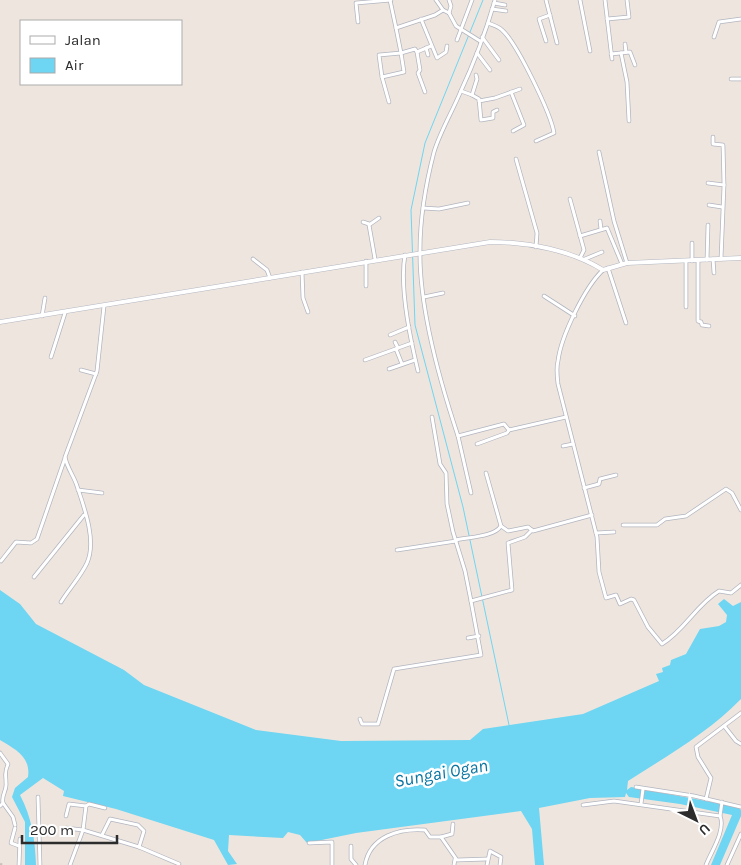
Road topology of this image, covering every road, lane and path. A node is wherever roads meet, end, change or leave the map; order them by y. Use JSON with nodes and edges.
{"nodes":[{"id":1,"x":391,"y":0,"type":"edge"},
{"id":2,"x":436,"y":0,"type":"edge"},
{"id":3,"x":449,"y":0,"type":"edge"},
{"id":4,"x":472,"y":0,"type":"edge"},
{"id":5,"x":546,"y":0,"type":"edge"},
{"id":6,"x":580,"y":0,"type":"edge"},
{"id":7,"x":605,"y":0,"type":"edge"},
{"id":8,"x":627,"y":0,"type":"edge"},
{"id":9,"x":374,"y":1,"type":"edge"},
{"id":10,"x":495,"y":2,"type":"edge"},
{"id":11,"x":505,"y":6,"type":"dead end"},
{"id":12,"x":492,"y":9,"type":"junction"},
{"id":13,"x":443,"y":10,"type":"junction"},
{"id":14,"x":506,"y":11,"type":"dead end"},
{"id":15,"x":449,"y":13,"type":"junction"},
{"id":16,"x":550,"y":15,"type":"junction"},
{"id":17,"x":421,"y":19,"type":"junction"},
{"id":18,"x":607,"y":19,"type":"junction"},
{"id":19,"x":741,"y":19,"type":"edge"},
{"id":20,"x":358,"y":22,"type":"dead end"},
{"id":21,"x":488,"y":23,"type":"junction"},
{"id":22,"x":396,"y":28,"type":"junction"},
{"id":23,"x":462,"y":30,"type":"junction"},
{"id":24,"x":714,"y":37,"type":"dead end"},
{"id":25,"x":481,"y":39,"type":"junction"},
{"id":26,"x":457,"y":40,"type":"dead end"},
{"id":27,"x":546,"y":41,"type":"dead end"},
{"id":28,"x":557,"y":43,"type":"dead end"},
{"id":29,"x":625,"y":44,"type":"dead end"},
{"id":30,"x":430,"y":46,"type":"junction"},
{"id":31,"x":447,"y":46,"type":"dead end"},
{"id":32,"x":426,"y":48,"type":"junction"},
{"id":33,"x":590,"y":51,"type":"dead end"},
{"id":34,"x":417,"y":52,"type":"junction"},
{"id":35,"x":476,"y":52,"type":"junction"},
{"id":36,"x":624,"y":52,"type":"junction"},
{"id":37,"x":401,"y":53,"type":"junction"},
{"id":38,"x":428,"y":54,"type":"dead end"},
{"id":39,"x":611,"y":54,"type":"junction"},
{"id":40,"x":612,"y":59,"type":"dead end"},
{"id":41,"x":499,"y":60,"type":"dead end"},
{"id":42,"x":634,"y":65,"type":"dead end"},
{"id":43,"x":490,"y":70,"type":"dead end"},
{"id":44,"x":476,"y":75,"type":"dead end"},
{"id":45,"x":382,"y":77,"type":"junction"},
{"id":46,"x":731,"y":79,"type":"dead end"},
{"id":47,"x":741,"y":79,"type":"edge"},
{"id":48,"x":520,"y":89,"type":"dead end"},
{"id":49,"x":461,"y":91,"type":"junction"},
{"id":50,"x":425,"y":92,"type":"dead end"},
{"id":51,"x":511,"y":92,"type":"junction"},
{"id":52,"x":472,"y":95,"type":"junction"},
{"id":53,"x":479,"y":101,"type":"junction"},
{"id":54,"x":389,"y":102,"type":"dead end"},
{"id":55,"x":497,"y":110,"type":"dead end"},
{"id":56,"x":629,"y":121,"type":"dead end"},
{"id":57,"x":513,"y":131,"type":"dead end"},
{"id":58,"x":713,"y":137,"type":"dead end"},
{"id":59,"x":536,"y":141,"type":"dead end"},
{"id":60,"x":599,"y":152,"type":"dead end"},
{"id":61,"x":516,"y":159,"type":"dead end"},
{"id":62,"x":708,"y":184,"type":"dead end"},
{"id":63,"x":724,"y":185,"type":"junction"},
{"id":64,"x":570,"y":199,"type":"dead end"},
{"id":65,"x":468,"y":203,"type":"dead end"},
{"id":66,"x":709,"y":205,"type":"dead end"},
{"id":67,"x":722,"y":207,"type":"junction"},
{"id":68,"x":423,"y":208,"type":"junction"},
{"id":69,"x":379,"y":218,"type":"dead end"},
{"id":70,"x":600,"y":221,"type":"dead end"},
{"id":71,"x":363,"y":222,"type":"dead end"},
{"id":72,"x":369,"y":224,"type":"junction"},
{"id":73,"x":708,"y":225,"type":"dead end"},
{"id":74,"x":601,"y":229,"type":"junction"},
{"id":75,"x":580,"y":236,"type":"junction"},
{"id":76,"x":692,"y":243,"type":"dead end"},
{"id":77,"x":536,"y":247,"type":"junction"},
{"id":78,"x":418,"y":252,"type":"junction"},
{"id":79,"x":602,"y":252,"type":"dead end"},
{"id":80,"x":405,"y":254,"type":"junction"},
{"id":81,"x":741,"y":258,"type":"edge"},
{"id":82,"x":376,"y":259,"type":"junction"},
{"id":83,"x":583,"y":259,"type":"junction"},
{"id":84,"x":713,"y":259,"type":"junction"},
{"id":85,"x":721,"y":259,"type":"junction"},
{"id":86,"x":253,"y":260,"type":"dead end"},
{"id":87,"x":698,"y":260,"type":"junction"},
{"id":88,"x":707,"y":260,"type":"junction"},
{"id":89,"x":366,"y":261,"type":"junction"},
{"id":90,"x":686,"y":261,"type":"junction"},
{"id":91,"x":692,"y":261,"type":"junction"},
{"id":92,"x":627,"y":263,"type":"junction"},
{"id":93,"x":622,"y":264,"type":"junction"},
{"id":94,"x":606,"y":269,"type":"junction"},
{"id":95,"x":302,"y":272,"type":"junction"},
{"id":96,"x":714,"y":273,"type":"dead end"},
{"id":97,"x":270,"y":278,"type":"junction"},
{"id":98,"x":366,"y":286,"type":"dead end"},
{"id":99,"x":444,"y":293,"type":"dead end"},
{"id":100,"x":544,"y":296,"type":"dead end"},
{"id":101,"x":424,"y":297,"type":"junction"},
{"id":102,"x":45,"y":298,"type":"dead end"},
{"id":103,"x":104,"y":306,"type":"junction"},
{"id":104,"x":686,"y":307,"type":"dead end"},
{"id":105,"x":308,"y":312,"type":"dead end"},
{"id":106,"x":65,"y":313,"type":"junction"},
{"id":107,"x":42,"y":316,"type":"junction"},
{"id":108,"x":575,"y":316,"type":"junction"},
{"id":109,"x":0,"y":322,"type":"edge"},
{"id":110,"x":626,"y":323,"type":"dead end"},
{"id":111,"x":709,"y":326,"type":"dead end"},
{"id":112,"x":409,"y":327,"type":"junction"},
{"id":113,"x":390,"y":335,"type":"dead end"},
{"id":114,"x":395,"y":342,"type":"dead end"},
{"id":115,"x":412,"y":343,"type":"junction"},
{"id":116,"x":397,"y":348,"type":"junction"},
{"id":117,"x":51,"y":357,"type":"dead end"},
{"id":118,"x":365,"y":360,"type":"dead end"},
{"id":119,"x":415,"y":360,"type":"junction"},
{"id":120,"x":402,"y":364,"type":"junction"},
{"id":121,"x":389,"y":368,"type":"dead end"},
{"id":122,"x":81,"y":370,"type":"dead end"},
{"id":123,"x":418,"y":371,"type":"dead end"},
{"id":124,"x":96,"y":374,"type":"junction"},
{"id":125,"x":566,"y":416,"type":"junction"},
{"id":126,"x":432,"y":417,"type":"dead end"},
{"id":127,"x":509,"y":430,"type":"junction"},
{"id":128,"x":458,"y":436,"type":"junction"},
{"id":129,"x":477,"y":444,"type":"dead end"},
{"id":130,"x":573,"y":444,"type":"junction"},
{"id":131,"x":563,"y":446,"type":"dead end"},
{"id":132,"x":65,"y":457,"type":"junction"},
{"id":133,"x":486,"y":473,"type":"dead end"},
{"id":134,"x":616,"y":475,"type":"dead end"},
{"id":135,"x":584,"y":488,"type":"junction"},
{"id":136,"x":78,"y":490,"type":"junction"},
{"id":137,"x":102,"y":493,"type":"dead end"},
{"id":138,"x":471,"y":493,"type":"dead end"},
{"id":139,"x":741,"y":509,"type":"edge"},
{"id":140,"x":85,"y":514,"type":"junction"},
{"id":141,"x":592,"y":515,"type":"junction"},
{"id":142,"x":501,"y":526,"type":"junction"},
{"id":143,"x":623,"y":526,"type":"dead end"},
{"id":144,"x":532,"y":530,"type":"junction"},
{"id":145,"x":614,"y":532,"type":"dead end"},
{"id":146,"x":596,"y":533,"type":"junction"},
{"id":147,"x":457,"y":540,"type":"junction"},
{"id":148,"x":397,"y":550,"type":"dead end"},
{"id":149,"x":1,"y":561,"type":"edge"},
{"id":150,"x":34,"y":577,"type":"dead end"},
{"id":151,"x":741,"y":585,"type":"edge"},
{"id":152,"x":472,"y":600,"type":"junction"},
{"id":153,"x":61,"y":602,"type":"dead end"},
{"id":154,"x":479,"y":636,"type":"junction"},
{"id":155,"x":468,"y":638,"type":"dead end"},
{"id":156,"x":741,"y":713,"type":"edge"},
{"id":157,"x":360,"y":719,"type":"dead end"},
{"id":158,"x":725,"y":727,"type":"junction"},
{"id":159,"x":741,"y":744,"type":"edge"},
{"id":160,"x":0,"y":753,"type":"edge"},
{"id":161,"x":636,"y":787,"type":"dead end"},
{"id":162,"x":643,"y":789,"type":"junction"},
{"id":163,"x":38,"y":797,"type":"dead end"},
{"id":164,"x":706,"y":798,"type":"junction"},
{"id":165,"x":722,"y":803,"type":"junction"},
{"id":166,"x":1,"y":804,"type":"edge"},
{"id":167,"x":583,"y":804,"type":"dead end"},
{"id":168,"x":641,"y":804,"type":"junction"},
{"id":169,"x":86,"y":806,"type":"junction"},
{"id":170,"x":741,"y":807,"type":"edge"},
{"id":171,"x":105,"y":808,"type":"dead end"},
{"id":172,"x":721,"y":815,"type":"junction"},
{"id":173,"x":66,"y":816,"type":"dead end"},
{"id":174,"x":453,"y":824,"type":"dead end"},
{"id":175,"x":66,"y":828,"type":"dead end"},
{"id":176,"x":83,"y":830,"type":"junction"},
{"id":177,"x":741,"y":834,"type":"edge"},
{"id":178,"x":102,"y":835,"type":"junction"},
{"id":179,"x":441,"y":837,"type":"junction"},
{"id":180,"x":20,"y":839,"type":"dead end"},
{"id":181,"x":309,"y":843,"type":"dead end"},
{"id":182,"x":19,"y":846,"type":"junction"},
{"id":183,"x":352,"y":846,"type":"dead end"},
{"id":184,"x":139,"y":847,"type":"junction"},
{"id":185,"x":455,"y":859,"type":"junction"},
{"id":186,"x":487,"y":859,"type":"junction"},
{"id":187,"x":179,"y":864,"type":"edge"},
{"id":188,"x":19,"y":865,"type":"edge"},
{"id":189,"x":40,"y":865,"type":"edge"},
{"id":190,"x":70,"y":865,"type":"edge"},
{"id":191,"x":332,"y":865,"type":"edge"},
{"id":192,"x":356,"y":865,"type":"edge"},
{"id":193,"x":365,"y":865,"type":"edge"},
{"id":194,"x":454,"y":865,"type":"edge"},
{"id":195,"x":487,"y":865,"type":"edge"},
{"id":196,"x":500,"y":865,"type":"edge"},
{"id":197,"x":706,"y":865,"type":"edge"},
{"id":198,"x":727,"y":865,"type":"edge"}],
"edges":[{"from":1,"to":9,"type":"street"},
{"from":1,"to":22,"type":"street"},
{"from":2,"to":13,"type":"street"},
{"from":3,"to":15,"type":"street"},
{"from":4,"to":23,"type":"street"},
{"from":5,"to":16,"type":"street"},
{"from":6,"to":33,"type":"street"},
{"from":7,"to":18,"type":"street"},
{"from":8,"to":18,"type":"street"},
{"from":9,"to":20,"type":"street"},
{"from":10,"to":11,"type":"street"},
{"from":10,"to":12,"type":"street"},
{"from":12,"to":14,"type":"street"},
{"from":12,"to":21,"type":"street"},
{"from":13,"to":15,"type":"street"},
{"from":13,"to":17,"type":"street"},
{"from":15,"to":23,"type":"street"},
{"from":16,"to":27,"type":"street"},
{"from":16,"to":28,"type":"street"},
{"from":17,"to":22,"type":"street"},
{"from":17,"to":30,"type":"street"},
{"from":18,"to":39,"type":"street"},
{"from":19,"to":24,"type":"street"},
{"from":21,"to":25,"type":"street"},
{"from":21,"to":59,"type":"street"},
{"from":22,"to":37,"type":"street"},
{"from":23,"to":25,"type":"street"},
{"from":23,"to":26,"type":"street"},
{"from":25,"to":35,"type":"street"},
{"from":25,"to":41,"type":"street"},
{"from":29,"to":36,"type":"street"},
{"from":30,"to":31,"type":"street"},
{"from":30,"to":32,"type":"street"},
{"from":32,"to":34,"type":"street"},
{"from":32,"to":38,"type":"street"},
{"from":34,"to":37,"type":"street"},
{"from":34,"to":50,"type":"street"},
{"from":35,"to":43,"type":"street"},
{"from":35,"to":49,"type":"street"},
{"from":36,"to":39,"type":"street"},
{"from":36,"to":42,"type":"street"},
{"from":36,"to":56,"type":"street"},
{"from":37,"to":45,"type":"street"},
{"from":37,"to":45,"type":"street"},
{"from":39,"to":40,"type":"street"},
{"from":44,"to":52,"type":"street"},
{"from":45,"to":54,"type":"street"},
{"from":46,"to":47,"type":"street"},
{"from":48,"to":51,"type":"street"},
{"from":49,"to":52,"type":"street"},
{"from":49,"to":68,"type":"street"},
{"from":51,"to":53,"type":"street"},
{"from":51,"to":57,"type":"street"},
{"from":52,"to":53,"type":"street"},
{"from":53,"to":55,"type":"street"},
{"from":58,"to":63,"type":"street"},
{"from":60,"to":92,"type":"street"},
{"from":61,"to":77,"type":"street"},
{"from":62,"to":63,"type":"street"},
{"from":63,"to":67,"type":"street"},
{"from":64,"to":75,"type":"street"},
{"from":65,"to":68,"type":"street"},
{"from":66,"to":67,"type":"street"},
{"from":67,"to":85,"type":"street"},
{"from":68,"to":78,"type":"street"},
{"from":69,"to":72,"type":"street"},
{"from":70,"to":74,"type":"street"},
{"from":71,"to":72,"type":"street"},
{"from":72,"to":82,"type":"street"},
{"from":73,"to":88,"type":"street"},
{"from":74,"to":75,"type":"street"},
{"from":74,"to":93,"type":"street"},
{"from":75,"to":83,"type":"street"},
{"from":76,"to":91,"type":"street"},
{"from":77,"to":78,"type":"street"},
{"from":77,"to":83,"type":"street"},
{"from":78,"to":80,"type":"street"},
{"from":78,"to":101,"type":"street"},
{"from":79,"to":83,"type":"street"},
{"from":80,"to":82,"type":"street"},
{"from":80,"to":112,"type":"street"},
{"from":81,"to":85,"type":"street"},
{"from":82,"to":89,"type":"street"},
{"from":83,"to":94,"type":"street"},
{"from":84,"to":85,"type":"street"},
{"from":84,"to":88,"type":"street"},
{"from":84,"to":96,"type":"street"},
{"from":86,"to":97,"type":"street"},
{"from":87,"to":88,"type":"street"},
{"from":87,"to":91,"type":"street"},
{"from":87,"to":111,"type":"street"},
{"from":89,"to":95,"type":"street"},
{"from":89,"to":98,"type":"street"},
{"from":90,"to":91,"type":"street"},
{"from":90,"to":92,"type":"street"},
{"from":90,"to":104,"type":"street"},
{"from":92,"to":93,"type":"street"},
{"from":93,"to":94,"type":"street"},
{"from":94,"to":108,"type":"street"},
{"from":94,"to":110,"type":"street"},
{"from":95,"to":97,"type":"street"},
{"from":95,"to":105,"type":"street"},
{"from":97,"to":103,"type":"street"},
{"from":99,"to":101,"type":"street"},
{"from":100,"to":108,"type":"street"},
{"from":101,"to":128,"type":"street"},
{"from":102,"to":107,"type":"street"},
{"from":103,"to":106,"type":"street"},
{"from":103,"to":124,"type":"street"},
{"from":106,"to":107,"type":"street"},
{"from":106,"to":117,"type":"street"},
{"from":107,"to":109,"type":"street"},
{"from":108,"to":125,"type":"street"},
{"from":112,"to":113,"type":"street"},
{"from":112,"to":115,"type":"street"},
{"from":114,"to":116,"type":"street"},
{"from":115,"to":116,"type":"street"},
{"from":115,"to":119,"type":"street"},
{"from":116,"to":118,"type":"street"},
{"from":116,"to":120,"type":"street"},
{"from":119,"to":120,"type":"street"},
{"from":119,"to":123,"type":"street"},
{"from":120,"to":121,"type":"street"},
{"from":122,"to":124,"type":"street"},
{"from":124,"to":132,"type":"street"},
{"from":125,"to":127,"type":"street"},
{"from":125,"to":130,"type":"street"},
{"from":126,"to":147,"type":"street"},
{"from":127,"to":128,"type":"street"},
{"from":127,"to":129,"type":"street"},
{"from":128,"to":138,"type":"street"},
{"from":130,"to":131,"type":"street"},
{"from":130,"to":135,"type":"street"},
{"from":132,"to":136,"type":"street"},
{"from":132,"to":149,"type":"street"},
{"from":133,"to":142,"type":"street"},
{"from":134,"to":135,"type":"street"},
{"from":135,"to":141,"type":"street"},
{"from":136,"to":137,"type":"street"},
{"from":136,"to":140,"type":"street"},
{"from":139,"to":143,"type":"street"},
{"from":140,"to":150,"type":"street"},
{"from":140,"to":153,"type":"street"},
{"from":141,"to":144,"type":"street"},
{"from":141,"to":146,"type":"street"},
{"from":142,"to":144,"type":"street"},
{"from":142,"to":147,"type":"street"},
{"from":144,"to":152,"type":"street"},
{"from":145,"to":146,"type":"street"},
{"from":146,"to":151,"type":"street"},
{"from":147,"to":148,"type":"street"},
{"from":147,"to":152,"type":"street"},
{"from":152,"to":154,"type":"street"},
{"from":154,"to":155,"type":"street"},
{"from":154,"to":157,"type":"street"},
{"from":156,"to":158,"type":"street"},
{"from":158,"to":159,"type":"street"},
{"from":158,"to":164,"type":"street"},
{"from":160,"to":166,"type":"street"},
{"from":161,"to":162,"type":"street"},
{"from":162,"to":164,"type":"street"},
{"from":162,"to":168,"type":"street"},
{"from":163,"to":189,"type":"street"},
{"from":164,"to":165,"type":"street"},
{"from":165,"to":170,"type":"street"},
{"from":165,"to":172,"type":"street"},
{"from":166,"to":182,"type":"street"},
{"from":167,"to":168,"type":"street"},
{"from":168,"to":172,"type":"street"},
{"from":169,"to":171,"type":"street"},
{"from":169,"to":173,"type":"street"},
{"from":169,"to":176,"type":"street"},
{"from":172,"to":197,"type":"street"},
{"from":174,"to":179,"type":"street"},
{"from":175,"to":176,"type":"street"},
{"from":176,"to":178,"type":"street"},
{"from":176,"to":190,"type":"street"},
{"from":177,"to":198,"type":"street"},
{"from":178,"to":184,"type":"street"},
{"from":178,"to":184,"type":"street"},
{"from":179,"to":185,"type":"street"},
{"from":179,"to":193,"type":"street"},
{"from":180,"to":182,"type":"street"},
{"from":181,"to":191,"type":"street"},
{"from":182,"to":188,"type":"street"},
{"from":183,"to":192,"type":"street"},
{"from":184,"to":187,"type":"street"},
{"from":185,"to":186,"type":"street"},
{"from":185,"to":194,"type":"street"},
{"from":186,"to":195,"type":"street"},
{"from":186,"to":196,"type":"street"}]}
